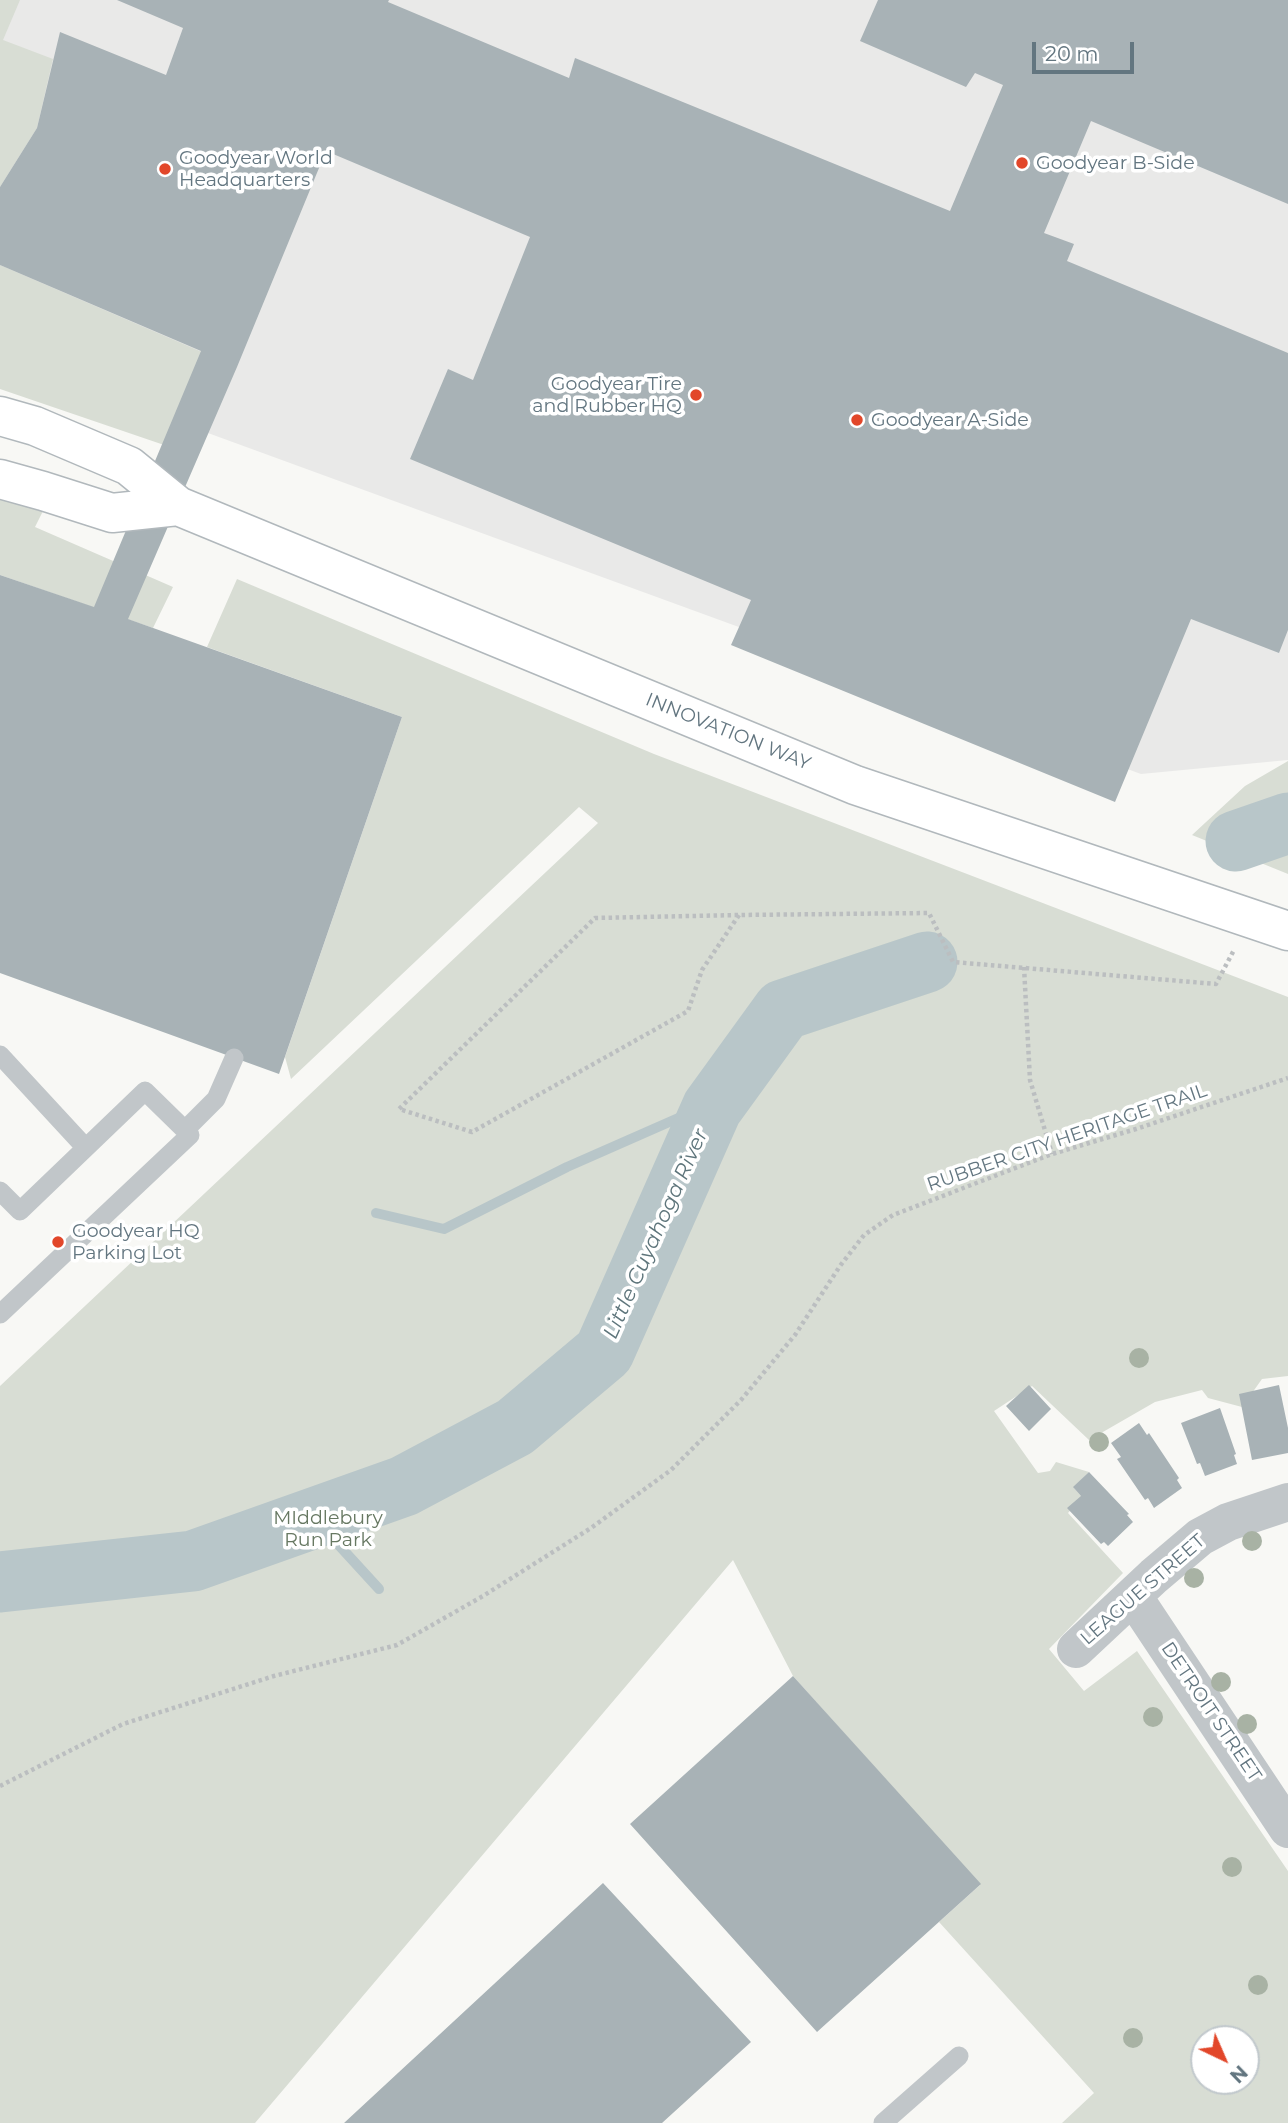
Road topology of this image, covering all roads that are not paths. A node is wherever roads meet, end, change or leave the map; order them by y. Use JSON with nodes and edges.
{"nodes":[{"id":1,"x":0,"y":416,"type":"edge"},
{"id":2,"x":0,"y":480,"type":"edge"},
{"id":3,"x":178,"y":506,"type":"junction"},
{"id":4,"x":1288,"y":931,"type":"edge"},
{"id":5,"x":0,"y":1055,"type":"edge"},
{"id":6,"x":234,"y":1058,"type":"dead end"},
{"id":7,"x":185,"y":1130,"type":"junction"},
{"id":8,"x":85,"y":1147,"type":"junction"},
{"id":9,"x":0,"y":1191,"type":"edge"},
{"id":10,"x":0,"y":1314,"type":"edge"},
{"id":11,"x":1288,"y":1502,"type":"edge"},
{"id":12,"x":1133,"y":1596,"type":"junction"},
{"id":13,"x":1076,"y":1649,"type":"dead end"},
{"id":14,"x":1288,"y":1829,"type":"edge"},
{"id":15,"x":959,"y":2056,"type":"dead end"},
{"id":16,"x":883,"y":2123,"type":"edge"}],
"edges":[{"from":1,"to":3,"type":"main road","name":"INNOVATION WAY"},
{"from":2,"to":3,"type":"main road","name":"INNOVATION WAY"},
{"from":3,"to":4,"type":"main road","name":"INNOVATION WAY"},
{"from":5,"to":8,"type":"lane"},
{"from":6,"to":7,"type":"lane"},
{"from":7,"to":8,"type":"lane"},
{"from":7,"to":10,"type":"lane"},
{"from":8,"to":9,"type":"lane"},
{"from":11,"to":12,"type":"street","name":"LEAGUE STREET"},
{"from":12,"to":13,"type":"street","name":"LEAGUE STREET"},
{"from":12,"to":14,"type":"street","name":"DETROIT STREET"},
{"from":15,"to":16,"type":"lane"}]}
